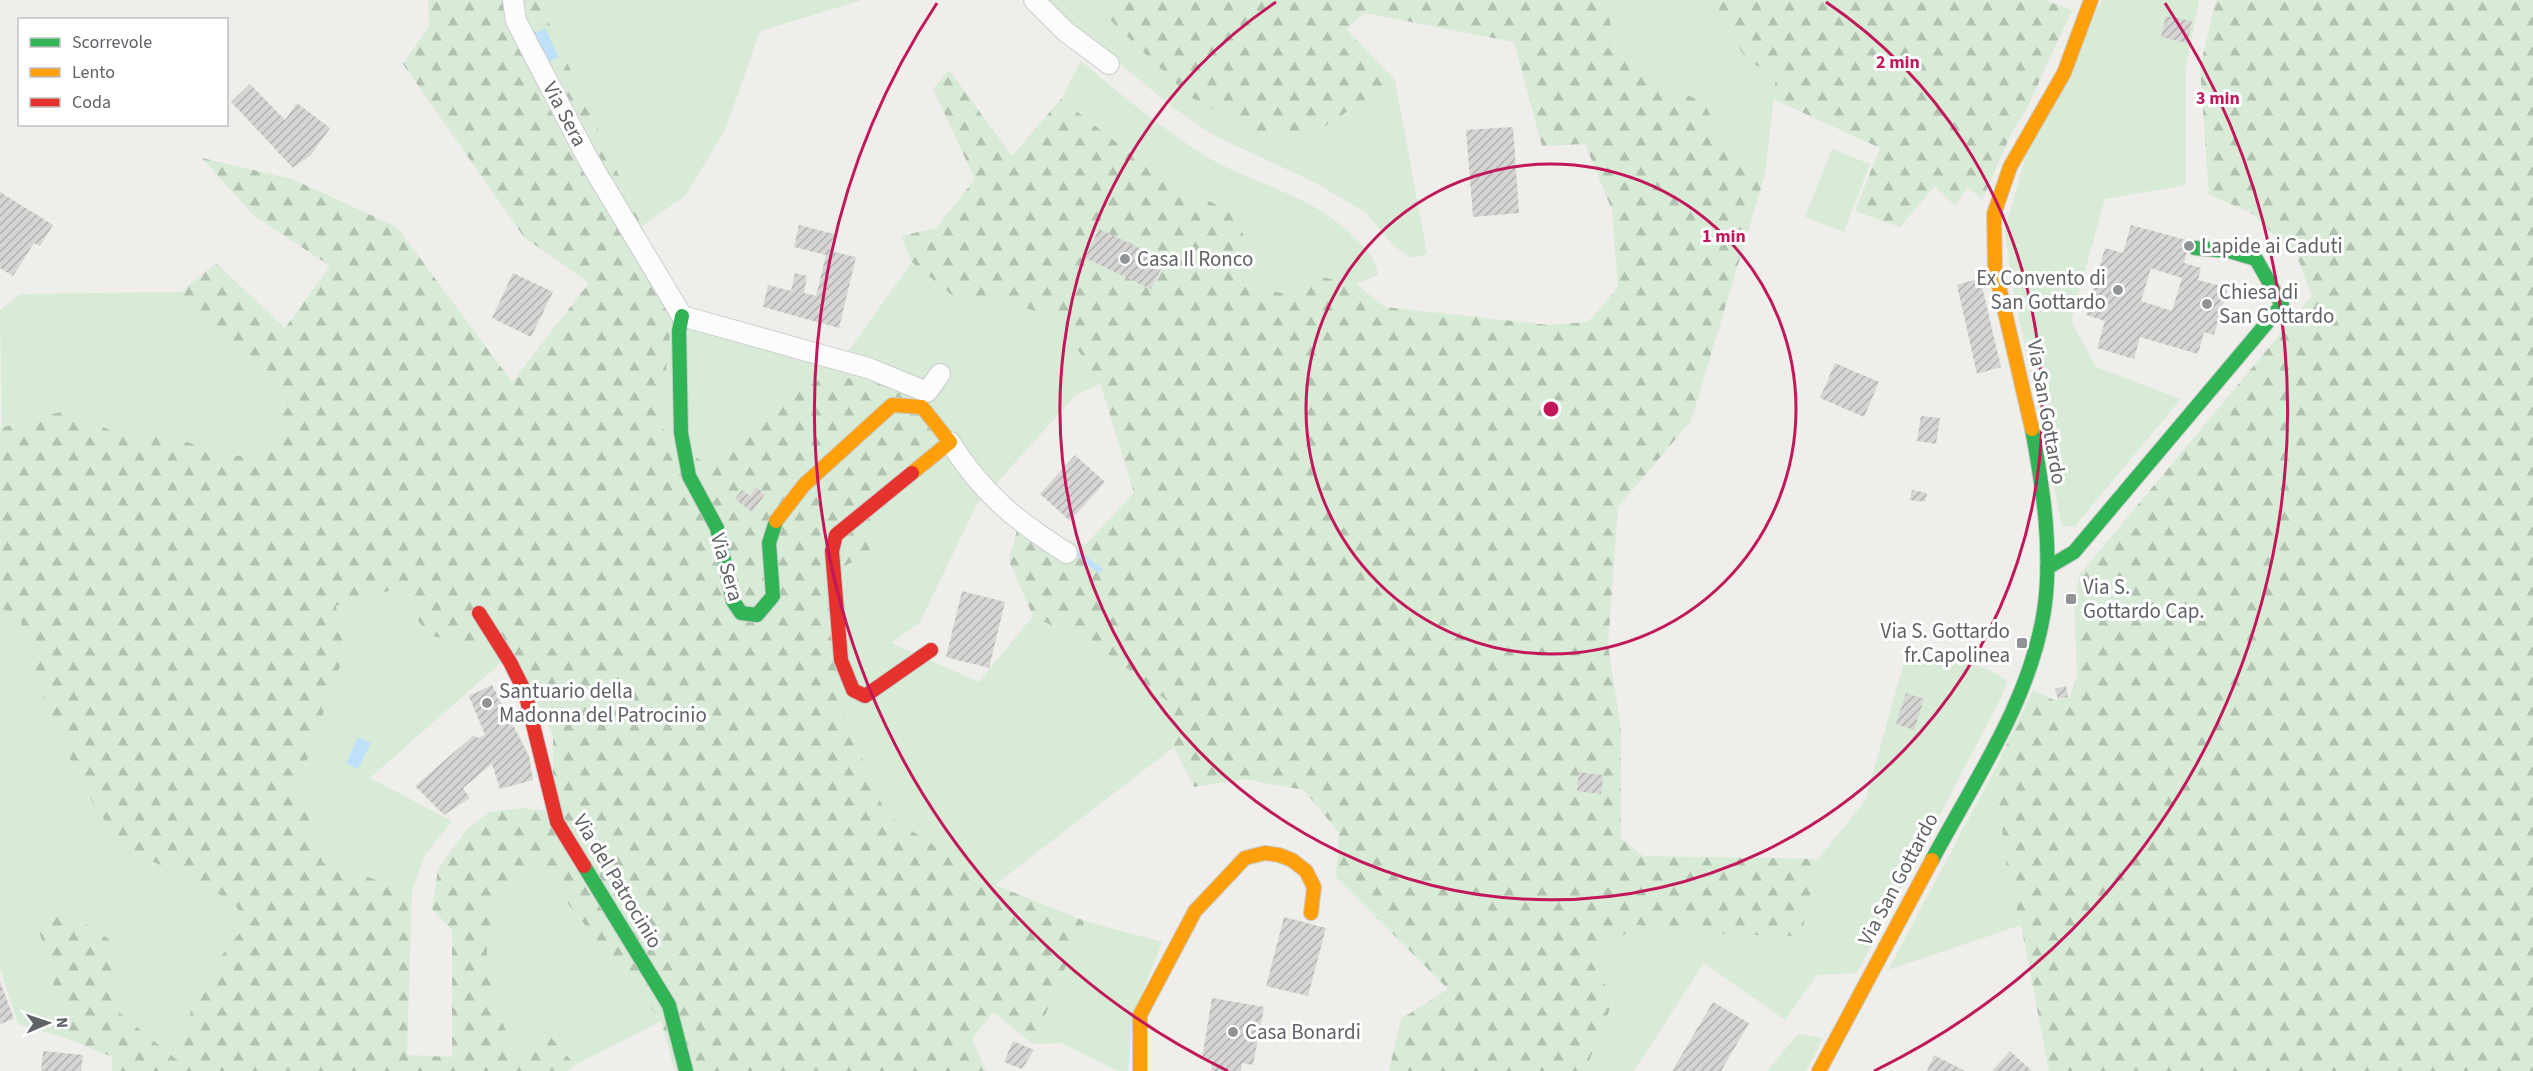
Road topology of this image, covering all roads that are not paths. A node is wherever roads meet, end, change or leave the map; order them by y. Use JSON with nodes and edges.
{"nodes":[{"id":1,"x":513,"y":0,"type":"edge"},
{"id":2,"x":1034,"y":0,"type":"edge"},
{"id":3,"x":2091,"y":0,"type":"edge"},
{"id":4,"x":1109,"y":64,"type":"dead end"},
{"id":5,"x":2195,"y":248,"type":"dead end"},
{"id":6,"x":675,"y":316,"type":"junction"},
{"id":7,"x":940,"y":374,"type":"dead end"},
{"id":8,"x":950,"y":442,"type":"junction"},
{"id":9,"x":1067,"y":552,"type":"dead end"},
{"id":10,"x":2047,"y":568,"type":"junction"},
{"id":11,"x":479,"y":613,"type":"dead end"},
{"id":12,"x":931,"y":650,"type":"dead end"},
{"id":13,"x":520,"y":719,"type":"dead end"},
{"id":14,"x":537,"y":737,"type":"junction"},
{"id":15,"x":1311,"y":913,"type":"dead end"},
{"id":16,"x":686,"y":1071,"type":"edge"},
{"id":17,"x":1140,"y":1071,"type":"edge"},
{"id":18,"x":1819,"y":1071,"type":"edge"}],
"edges":[{"from":1,"to":6,"type":"street","name":"Via Sera"},
{"from":2,"to":4,"type":"street"},
{"from":3,"to":10,"type":"street","name":"Via San Gottardo"},
{"from":5,"to":10,"type":"street"},
{"from":6,"to":7,"type":"street"},
{"from":6,"to":8,"type":"street","name":"Via Sera"},
{"from":8,"to":9,"type":"street","name":"Via Sera"},
{"from":8,"to":12,"type":"street"},
{"from":10,"to":18,"type":"street","name":"Via San Gottardo"},
{"from":11,"to":14,"type":"street","name":"Via del Patrocinio"},
{"from":13,"to":14,"type":"street"},
{"from":14,"to":16,"type":"street","name":"Via del Patrocinio"},
{"from":15,"to":17,"type":"street"}]}
